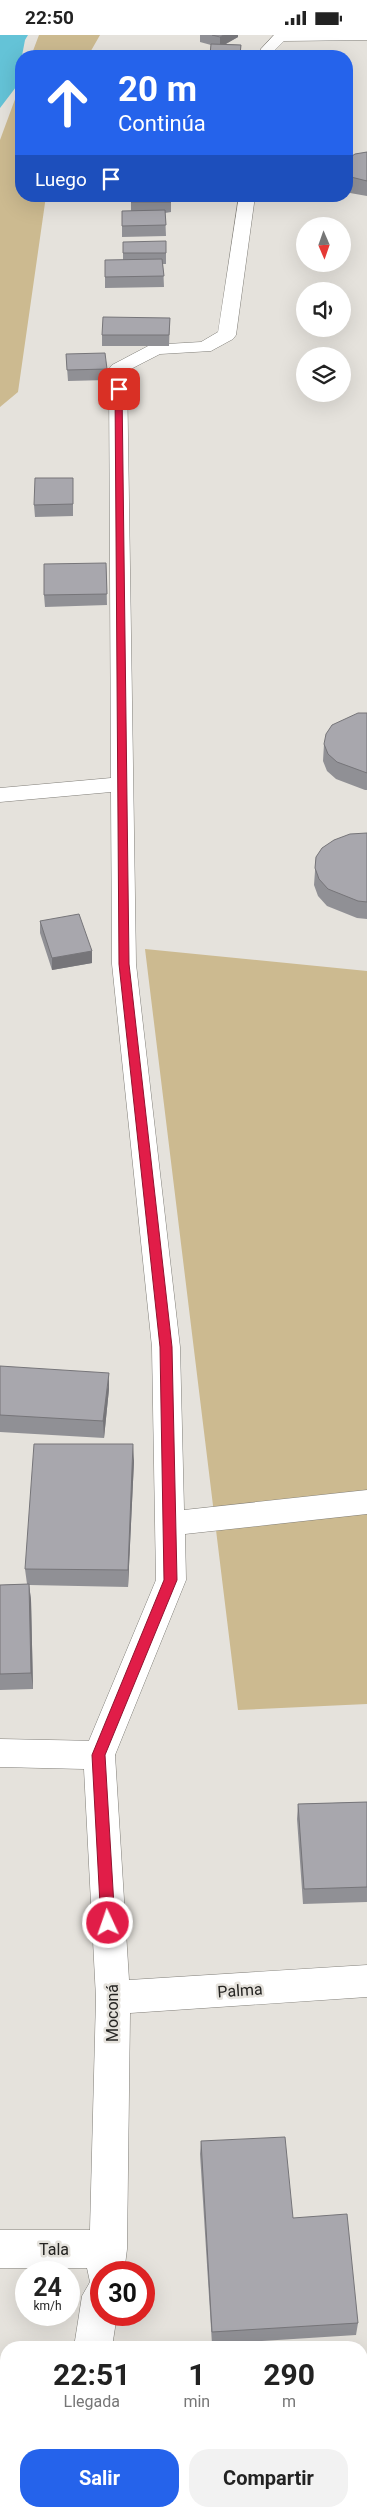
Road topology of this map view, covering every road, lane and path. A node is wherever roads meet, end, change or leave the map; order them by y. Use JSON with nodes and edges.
{"nodes":[{"id":1,"x":330,"y":36,"type":"edge"},
{"id":2,"x":367,"y":36,"type":"edge"},
{"id":3,"x":268,"y":50,"type":"edge"},
{"id":4,"x":246,"y":202,"type":"edge"},
{"id":5,"x":121,"y":785,"type":"junction"},
{"id":6,"x":0,"y":795,"type":"edge"},
{"id":7,"x":367,"y":1502,"type":"edge"},
{"id":8,"x":169,"y":1524,"type":"junction"},
{"id":9,"x":0,"y":1753,"type":"edge"},
{"id":10,"x":98,"y":1755,"type":"junction"},
{"id":11,"x":367,"y":1981,"type":"edge"},
{"id":12,"x":113,"y":1998,"type":"junction"},
{"id":13,"x":0,"y":2249,"type":"edge"},
{"id":14,"x":107,"y":2261,"type":"edge"},
{"id":15,"x":97,"y":2326,"type":"edge"},
{"id":16,"x":95,"y":2341,"type":"edge"}],
"edges":[{"from":1,"to":2,"type":"street"},
{"from":1,"to":3,"type":"street"},
{"from":4,"to":5,"type":"street"},
{"from":5,"to":6,"type":"street"},
{"from":5,"to":8,"type":"street"},
{"from":7,"to":8,"type":"street"},
{"from":8,"to":10,"type":"street"},
{"from":9,"to":10,"type":"street"},
{"from":10,"to":12,"type":"street","name":"Moconá"},
{"from":11,"to":12,"type":"street","name":"Palma"},
{"from":12,"to":14,"type":"street","name":"Moconá"},
{"from":13,"to":14,"type":"street","name":"Tala"},
{"from":15,"to":16,"type":"street"}]}
